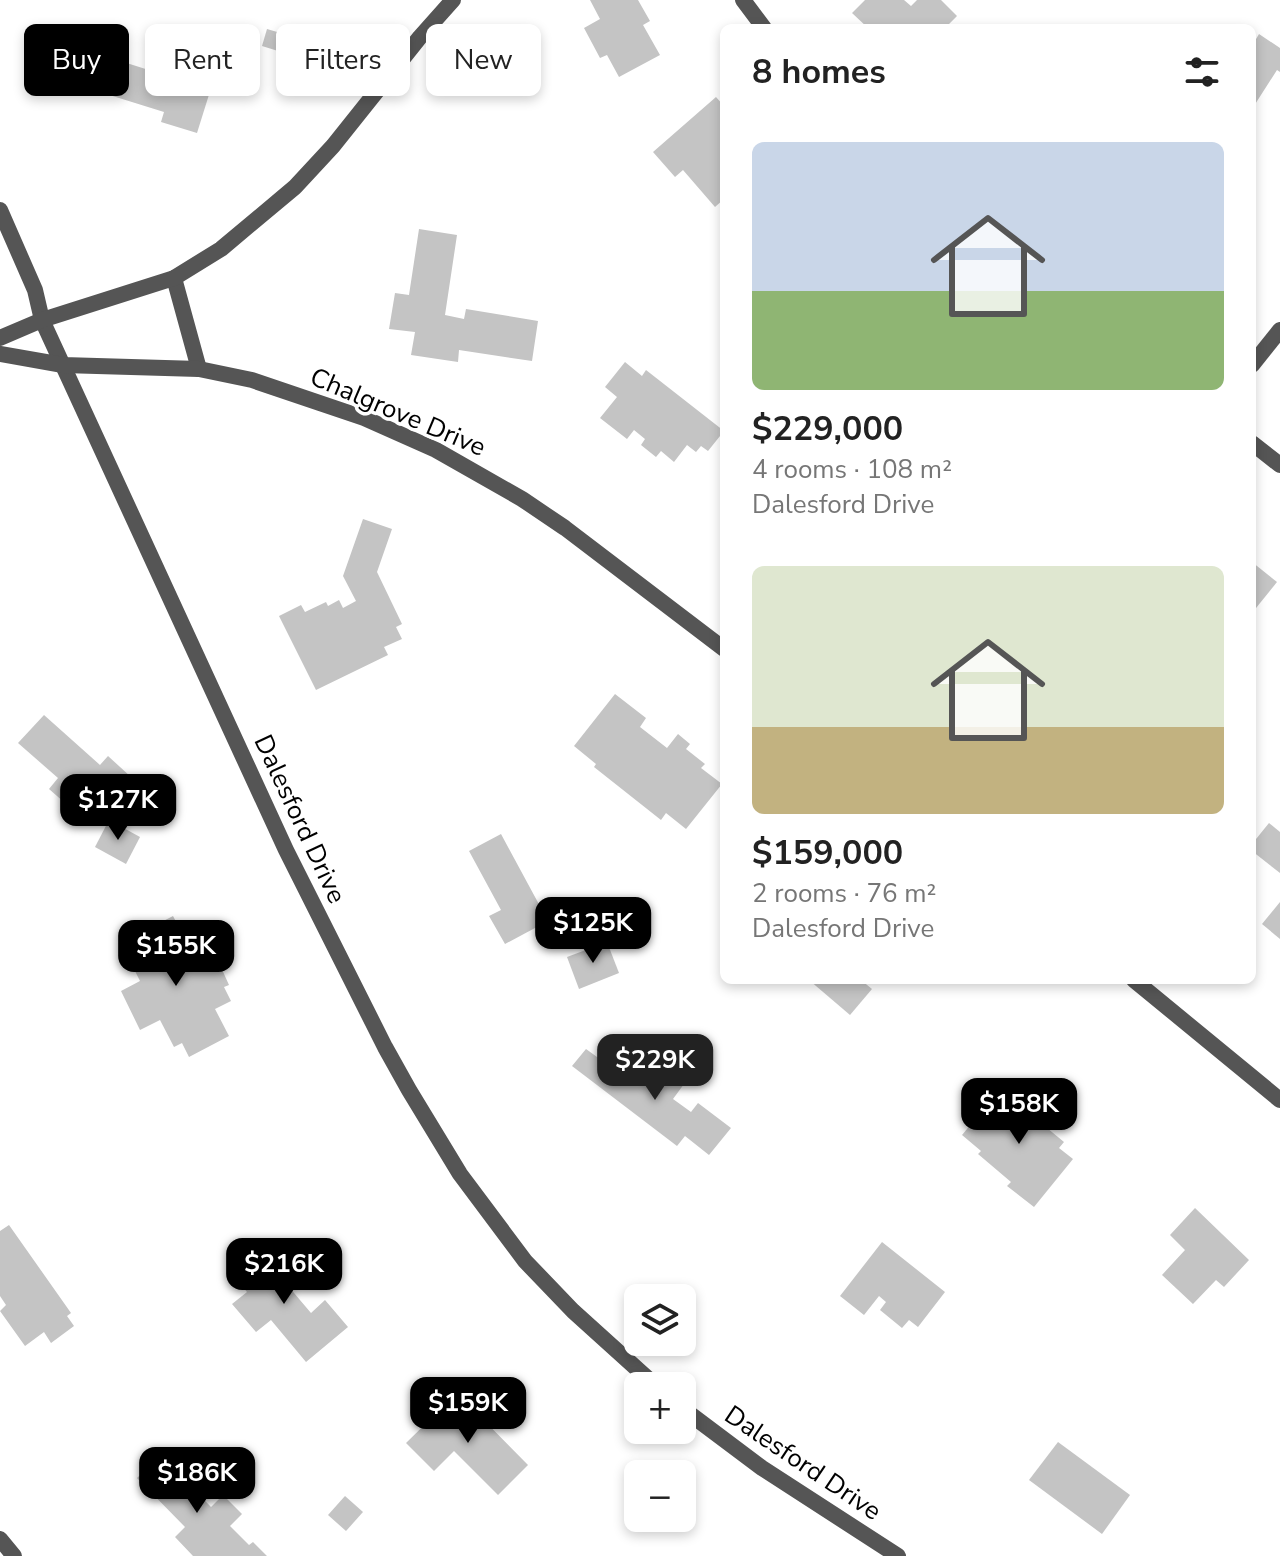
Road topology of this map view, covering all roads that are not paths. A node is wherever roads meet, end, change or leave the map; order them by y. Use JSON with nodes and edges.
{"nodes":[{"id":1,"x":453,"y":0,"type":"edge"},
{"id":2,"x":743,"y":0,"type":"edge"},
{"id":3,"x":761,"y":24,"type":"edge"},
{"id":4,"x":0,"y":210,"type":"edge"},
{"id":5,"x":174,"y":278,"type":"junction"},
{"id":6,"x":42,"y":320,"type":"junction"},
{"id":7,"x":1280,"y":330,"type":"edge"},
{"id":8,"x":0,"y":338,"type":"edge"},
{"id":9,"x":0,"y":354,"type":"edge"},
{"id":10,"x":1256,"y":360,"type":"edge"},
{"id":11,"x":63,"y":365,"type":"junction"},
{"id":12,"x":199,"y":369,"type":"junction"},
{"id":13,"x":1256,"y":446,"type":"edge"},
{"id":14,"x":1280,"y":465,"type":"edge"},
{"id":15,"x":720,"y":646,"type":"edge"},
{"id":16,"x":1139,"y":984,"type":"edge"},
{"id":17,"x":1280,"y":1100,"type":"edge"},
{"id":18,"x":641,"y":1372,"type":"edge"},
{"id":19,"x":696,"y":1418,"type":"edge"},
{"id":20,"x":0,"y":1539,"type":"edge"},
{"id":21,"x":14,"y":1556,"type":"edge"},
{"id":22,"x":898,"y":1556,"type":"edge"}],
"edges":[{"from":1,"to":5,"type":"street"},
{"from":2,"to":3,"type":"street"},
{"from":4,"to":6,"type":"street","name":"Dalesford Drive"},
{"from":5,"to":6,"type":"street"},
{"from":5,"to":12,"type":"street"},
{"from":6,"to":8,"type":"street"},
{"from":6,"to":11,"type":"street","name":"Dalesford Drive"},
{"from":7,"to":10,"type":"street"},
{"from":9,"to":11,"type":"street","name":"Chalgrove Drive"},
{"from":11,"to":12,"type":"street","name":"Chalgrove Drive"},
{"from":11,"to":18,"type":"street","name":"Dalesford Drive"},
{"from":12,"to":15,"type":"street","name":"Chalgrove Drive"},
{"from":13,"to":14,"type":"street"},
{"from":16,"to":17,"type":"street"},
{"from":19,"to":22,"type":"street","name":"Dalesford Drive"},
{"from":20,"to":21,"type":"street"}]}
